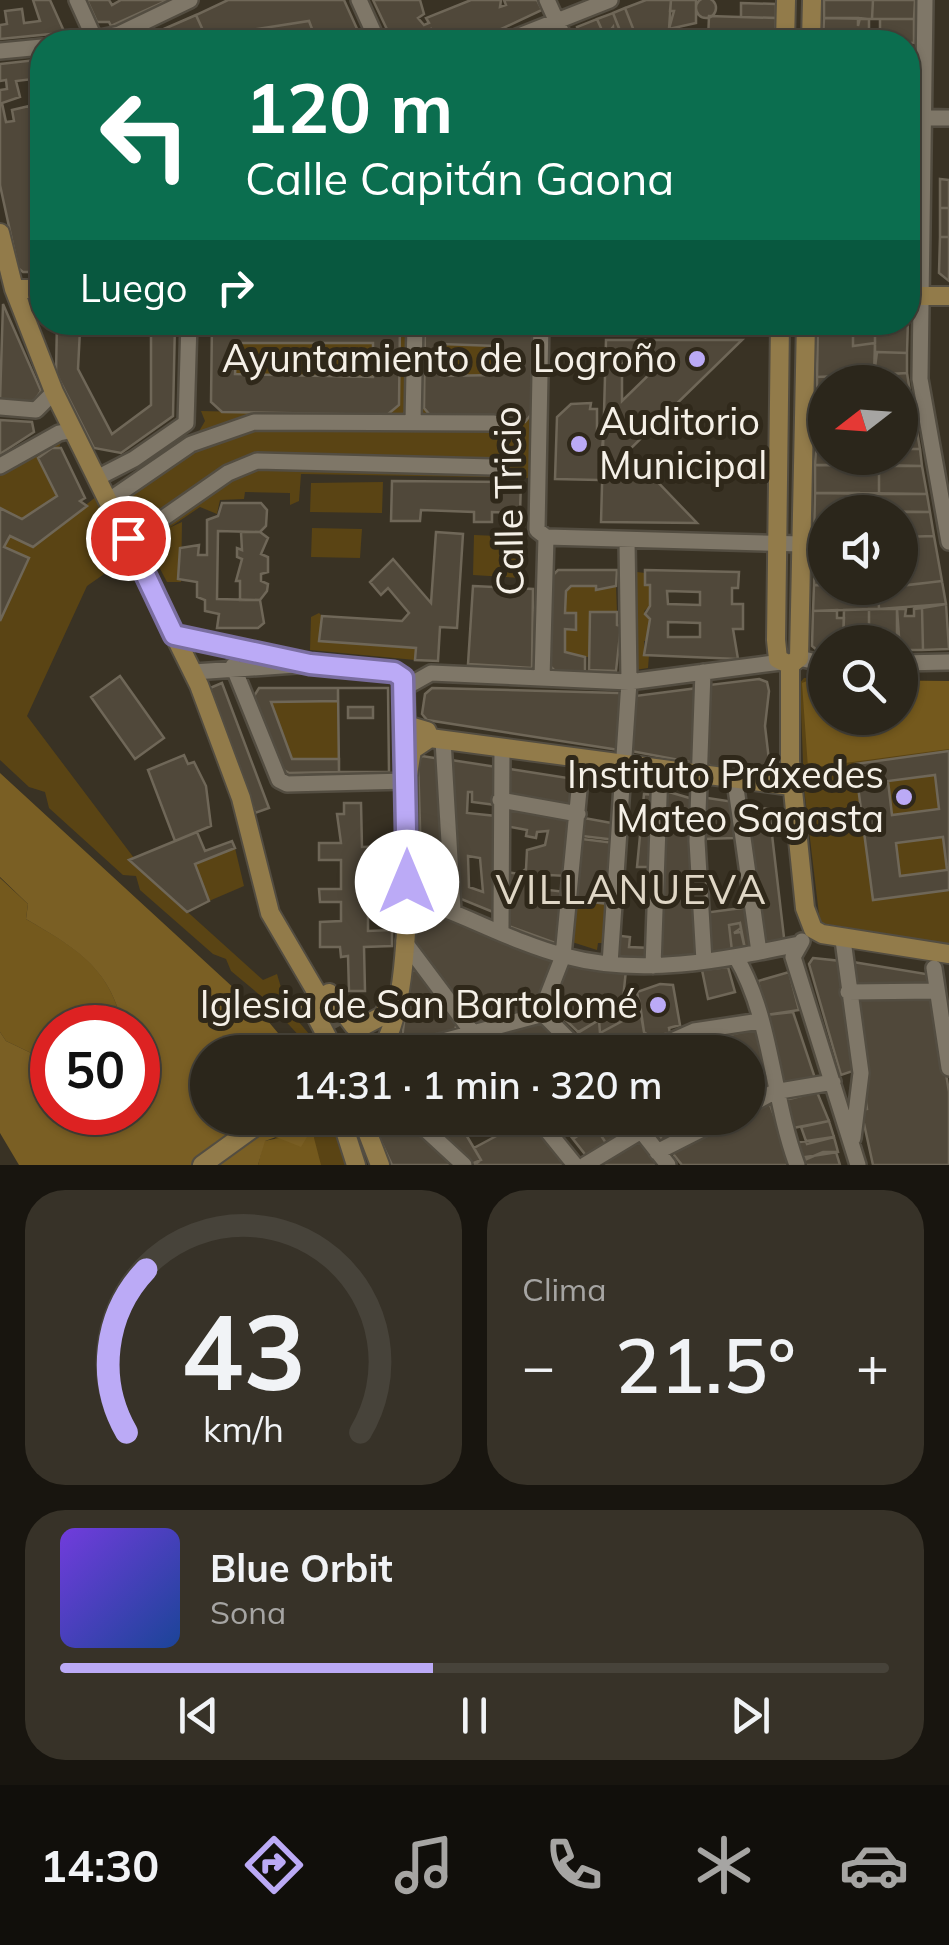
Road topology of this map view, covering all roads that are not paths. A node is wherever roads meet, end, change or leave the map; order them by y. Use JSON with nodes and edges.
{"nodes":[{"id":1,"x":77,"y":0,"type":"edge"},
{"id":2,"x":190,"y":0,"type":"edge"},
{"id":3,"x":359,"y":0,"type":"edge"},
{"id":4,"x":547,"y":0,"type":"edge"},
{"id":5,"x":610,"y":0,"type":"edge"},
{"id":6,"x":786,"y":0,"type":"edge"},
{"id":7,"x":812,"y":0,"type":"edge"},
{"id":8,"x":925,"y":0,"type":"edge"},
{"id":9,"x":556,"y":22,"type":"junction"},
{"id":10,"x":87,"y":30,"type":"edge"},
{"id":11,"x":119,"y":30,"type":"edge"},
{"id":12,"x":373,"y":30,"type":"edge"},
{"id":13,"x":535,"y":30,"type":"edge"},
{"id":14,"x":560,"y":30,"type":"edge"},
{"id":15,"x":785,"y":30,"type":"edge"},
{"id":16,"x":812,"y":30,"type":"edge"},
{"id":17,"x":30,"y":47,"type":"edge"},
{"id":18,"x":0,"y":51,"type":"edge"},
{"id":19,"x":920,"y":65,"type":"edge"},
{"id":20,"x":920,"y":117,"type":"edge"},
{"id":21,"x":949,"y":118,"type":"edge"},
{"id":22,"x":0,"y":234,"type":"edge"},
{"id":23,"x":7,"y":290,"type":"edge"},
{"id":24,"x":920,"y":296,"type":"edge"},
{"id":25,"x":949,"y":296,"type":"edge"},
{"id":26,"x":189,"y":335,"type":"edge"},
{"id":27,"x":416,"y":335,"type":"edge"},
{"id":28,"x":541,"y":335,"type":"edge"},
{"id":29,"x":780,"y":335,"type":"edge"},
{"id":30,"x":806,"y":335,"type":"edge"},
{"id":31,"x":917,"y":335,"type":"edge"},
{"id":32,"x":54,"y":392,"type":"junction"},
{"id":33,"x":0,"y":408,"type":"edge"},
{"id":34,"x":36,"y":410,"type":"junction"},
{"id":35,"x":187,"y":420,"type":"junction"},
{"id":36,"x":413,"y":422,"type":"junction"},
{"id":37,"x":494,"y":423,"type":"dead end"},
{"id":38,"x":74,"y":430,"type":"junction"},
{"id":39,"x":220,"y":432,"type":"junction"},
{"id":40,"x":46,"y":440,"type":"junction"},
{"id":41,"x":0,"y":466,"type":"edge"},
{"id":42,"x":493,"y":466,"type":"dead end"},
{"id":43,"x":97,"y":478,"type":"junction"},
{"id":44,"x":108,"y":501,"type":"junction"},
{"id":45,"x":546,"y":537,"type":"junction"},
{"id":46,"x":627,"y":540,"type":"junction"},
{"id":47,"x":130,"y":542,"type":"junction"},
{"id":48,"x":949,"y":542,"type":"edge"},
{"id":49,"x":777,"y":544,"type":"junction"},
{"id":50,"x":802,"y":544,"type":"junction"},
{"id":51,"x":174,"y":635,"type":"junction"},
{"id":52,"x":790,"y":662,"type":"junction"},
{"id":53,"x":918,"y":662,"type":"edge"},
{"id":54,"x":949,"y":662,"type":"edge"},
{"id":55,"x":808,"y":663,"type":"edge"},
{"id":56,"x":310,"y":664,"type":"junction"},
{"id":57,"x":233,"y":666,"type":"junction"},
{"id":58,"x":194,"y":672,"type":"junction"},
{"id":59,"x":703,"y":672,"type":"junction"},
{"id":60,"x":542,"y":678,"type":"junction"},
{"id":61,"x":630,"y":682,"type":"junction"},
{"id":62,"x":406,"y":687,"type":"junction"},
{"id":63,"x":407,"y":726,"type":"junction"},
{"id":64,"x":437,"y":739,"type":"junction"},
{"id":65,"x":502,"y":748,"type":"junction"},
{"id":66,"x":582,"y":759,"type":"junction"},
{"id":67,"x":622,"y":766,"type":"junction"},
{"id":68,"x":660,"y":770,"type":"junction"},
{"id":69,"x":698,"y":776,"type":"junction"},
{"id":70,"x":407,"y":781,"type":"junction"},
{"id":71,"x":735,"y":781,"type":"junction"},
{"id":72,"x":792,"y":786,"type":"junction"},
{"id":73,"x":500,"y":800,"type":"junction"},
{"id":74,"x":578,"y":814,"type":"junction"},
{"id":75,"x":248,"y":823,"type":"junction"},
{"id":76,"x":408,"y":896,"type":"junction"},
{"id":77,"x":453,"y":910,"type":"junction"},
{"id":78,"x":500,"y":930,"type":"junction"},
{"id":79,"x":818,"y":932,"type":"junction"},
{"id":80,"x":843,"y":940,"type":"junction"},
{"id":81,"x":404,"y":941,"type":"junction"},
{"id":82,"x":799,"y":944,"type":"junction"},
{"id":83,"x":760,"y":952,"type":"junction"},
{"id":84,"x":949,"y":954,"type":"edge"},
{"id":85,"x":563,"y":956,"type":"junction"},
{"id":86,"x":736,"y":957,"type":"junction"},
{"id":87,"x":704,"y":962,"type":"junction"},
{"id":88,"x":610,"y":964,"type":"junction"},
{"id":89,"x":653,"y":966,"type":"junction"},
{"id":90,"x":934,"y":968,"type":"dead end"},
{"id":91,"x":936,"y":991,"type":"junction"},
{"id":92,"x":848,"y":992,"type":"junction"},
{"id":93,"x":398,"y":994,"type":"junction"},
{"id":94,"x":328,"y":1012,"type":"tunnel mouth"},
{"id":95,"x":541,"y":1012,"type":"junction"},
{"id":96,"x":760,"y":1020,"type":"junction"},
{"id":97,"x":358,"y":1026,"type":"junction"},
{"id":98,"x":473,"y":1034,"type":"junction"},
{"id":99,"x":326,"y":1035,"type":"tunnel mouth"},
{"id":100,"x":340,"y":1035,"type":"edge"},
{"id":101,"x":374,"y":1035,"type":"edge"},
{"id":102,"x":390,"y":1035,"type":"edge"},
{"id":103,"x":469,"y":1035,"type":"edge"},
{"id":104,"x":564,"y":1035,"type":"edge"},
{"id":105,"x":690,"y":1035,"type":"edge"},
{"id":106,"x":947,"y":1049,"type":"edge"},
{"id":107,"x":949,"y":1068,"type":"edge"},
{"id":108,"x":833,"y":1082,"type":"junction"},
{"id":109,"x":774,"y":1092,"type":"junction"},
{"id":110,"x":765,"y":1097,"type":"edge"},
{"id":111,"x":232,"y":1135,"type":"edge"},
{"id":112,"x":243,"y":1135,"type":"edge"},
{"id":113,"x":346,"y":1135,"type":"edge"},
{"id":114,"x":359,"y":1135,"type":"edge"},
{"id":115,"x":369,"y":1135,"type":"edge"},
{"id":116,"x":431,"y":1135,"type":"edge"},
{"id":117,"x":551,"y":1135,"type":"edge"},
{"id":118,"x":623,"y":1135,"type":"edge"},
{"id":119,"x":644,"y":1135,"type":"edge"},
{"id":120,"x":698,"y":1135,"type":"edge"},
{"id":121,"x":852,"y":1147,"type":"junction"},
{"id":122,"x":662,"y":1158,"type":"edge"},
{"id":123,"x":191,"y":1165,"type":"edge"},
{"id":124,"x":202,"y":1165,"type":"edge"},
{"id":125,"x":356,"y":1165,"type":"edge"},
{"id":126,"x":369,"y":1165,"type":"edge"},
{"id":127,"x":380,"y":1165,"type":"edge"},
{"id":128,"x":464,"y":1165,"type":"edge"},
{"id":129,"x":575,"y":1165,"type":"edge"},
{"id":130,"x":586,"y":1165,"type":"edge"},
{"id":131,"x":796,"y":1165,"type":"edge"},
{"id":132,"x":858,"y":1165,"type":"edge"}],
"edges":[{"from":1,"to":10,"type":"street"},
{"from":2,"to":11,"type":"street"},
{"from":3,"to":12,"type":"street"},
{"from":4,"to":9,"type":"street"},
{"from":5,"to":9,"type":"street"},
{"from":6,"to":15,"type":"main road"},
{"from":7,"to":16,"type":"main road"},
{"from":8,"to":19,"type":"street"},
{"from":9,"to":13,"type":"street"},
{"from":9,"to":14,"type":"street"},
{"from":17,"to":18,"type":"street"},
{"from":20,"to":21,"type":"street"},
{"from":22,"to":23,"type":"main road"},
{"from":23,"to":32,"type":"main road"},
{"from":24,"to":25,"type":"main road"},
{"from":26,"to":35,"type":"street"},
{"from":27,"to":36,"type":"street"},
{"from":28,"to":45,"type":"street","name":"Calle Tricio"},
{"from":29,"to":49,"type":"main road"},
{"from":30,"to":50,"type":"main road"},
{"from":31,"to":48,"type":"street"},
{"from":32,"to":34,"type":"street"},
{"from":32,"to":38,"type":"main road"},
{"from":33,"to":34,"type":"street"},
{"from":34,"to":40,"type":"street"},
{"from":35,"to":39,"type":"street"},
{"from":35,"to":43,"type":"street"},
{"from":36,"to":37,"type":"street"},
{"from":36,"to":39,"type":"street"},
{"from":38,"to":40,"type":"street"},
{"from":38,"to":43,"type":"main road"},
{"from":39,"to":44,"type":"street"},
{"from":40,"to":41,"type":"street"},
{"from":42,"to":47,"type":"street"},
{"from":43,"to":44,"type":"main road"},
{"from":44,"to":47,"type":"main road"},
{"from":45,"to":46,"type":"street"},
{"from":45,"to":60,"type":"street","name":"Calle Tricio"},
{"from":46,"to":49,"type":"street"},
{"from":46,"to":61,"type":"street"},
{"from":47,"to":51,"type":"main road"},
{"from":49,"to":50,"type":"street"},
{"from":49,"to":52,"type":"main road"},
{"from":50,"to":52,"type":"main road"},
{"from":51,"to":56,"type":"street"},
{"from":51,"to":58,"type":"main road"},
{"from":52,"to":55,"type":"street"},
{"from":52,"to":59,"type":"street"},
{"from":52,"to":72,"type":"main road"},
{"from":53,"to":54,"type":"street"},
{"from":56,"to":57,"type":"street"},
{"from":56,"to":62,"type":"street"},
{"from":57,"to":58,"type":"street"},
{"from":57,"to":70,"type":"street"},
{"from":58,"to":75,"type":"main road"},
{"from":59,"to":61,"type":"street"},
{"from":59,"to":69,"type":"street"},
{"from":60,"to":61,"type":"street"},
{"from":60,"to":62,"type":"street"},
{"from":61,"to":67,"type":"street"},
{"from":62,"to":63,"type":"street"},
{"from":63,"to":64,"type":"main road"},
{"from":63,"to":70,"type":"main road"},
{"from":64,"to":65,"type":"main road"},
{"from":64,"to":70,"type":"main road"},
{"from":64,"to":77,"type":"street"},
{"from":65,"to":66,"type":"main road"},
{"from":65,"to":73,"type":"street"},
{"from":66,"to":67,"type":"main road"},
{"from":66,"to":74,"type":"street"},
{"from":67,"to":68,"type":"main road"},
{"from":67,"to":88,"type":"street"},
{"from":68,"to":69,"type":"main road"},
{"from":68,"to":89,"type":"street"},
{"from":69,"to":71,"type":"main road"},
{"from":69,"to":87,"type":"street"},
{"from":70,"to":76,"type":"main road"},
{"from":71,"to":72,"type":"main road"},
{"from":71,"to":83,"type":"street"},
{"from":72,"to":79,"type":"main road"},
{"from":73,"to":74,"type":"street"},
{"from":73,"to":78,"type":"street"},
{"from":74,"to":85,"type":"street"},
{"from":75,"to":94,"type":"main road"},
{"from":75,"to":97,"type":"main road"},
{"from":75,"to":99,"type":"main road"},
{"from":76,"to":77,"type":"street"},
{"from":76,"to":81,"type":"main road"},
{"from":77,"to":78,"type":"street"},
{"from":78,"to":85,"type":"street"},
{"from":79,"to":80,"type":"main road"},
{"from":79,"to":82,"type":"street"},
{"from":80,"to":84,"type":"main road"},
{"from":80,"to":92,"type":"street"},
{"from":81,"to":93,"type":"main road"},
{"from":81,"to":98,"type":"street"},
{"from":82,"to":83,"type":"street"},
{"from":82,"to":108,"type":"street"},
{"from":83,"to":86,"type":"street"},
{"from":85,"to":88,"type":"street"},
{"from":85,"to":95,"type":"street"},
{"from":86,"to":87,"type":"street"},
{"from":86,"to":96,"type":"street"},
{"from":87,"to":89,"type":"street"},
{"from":88,"to":89,"type":"street"},
{"from":90,"to":91,"type":"street"},
{"from":91,"to":92,"type":"street"},
{"from":91,"to":106,"type":"street"},
{"from":92,"to":121,"type":"street"},
{"from":93,"to":97,"type":"main road"},
{"from":93,"to":102,"type":"main road"},
{"from":95,"to":98,"type":"street"},
{"from":95,"to":104,"type":"street"},
{"from":96,"to":105,"type":"street"},
{"from":96,"to":109,"type":"street"},
{"from":97,"to":100,"type":"main road"},
{"from":97,"to":101,"type":"main road"},
{"from":98,"to":103,"type":"street"},
{"from":106,"to":107,"type":"street"},
{"from":108,"to":109,"type":"street"},
{"from":108,"to":121,"type":"street"},
{"from":109,"to":110,"type":"street"},
{"from":109,"to":131,"type":"street"},
{"from":111,"to":123,"type":"main road"},
{"from":112,"to":124,"type":"main road"},
{"from":113,"to":125,"type":"main road"},
{"from":114,"to":126,"type":"main road"},
{"from":115,"to":127,"type":"main road"},
{"from":116,"to":128,"type":"street"},
{"from":117,"to":129,"type":"street"},
{"from":118,"to":130,"type":"street"},
{"from":119,"to":122,"type":"street"},
{"from":120,"to":122,"type":"street"},
{"from":121,"to":132,"type":"street"}]}
